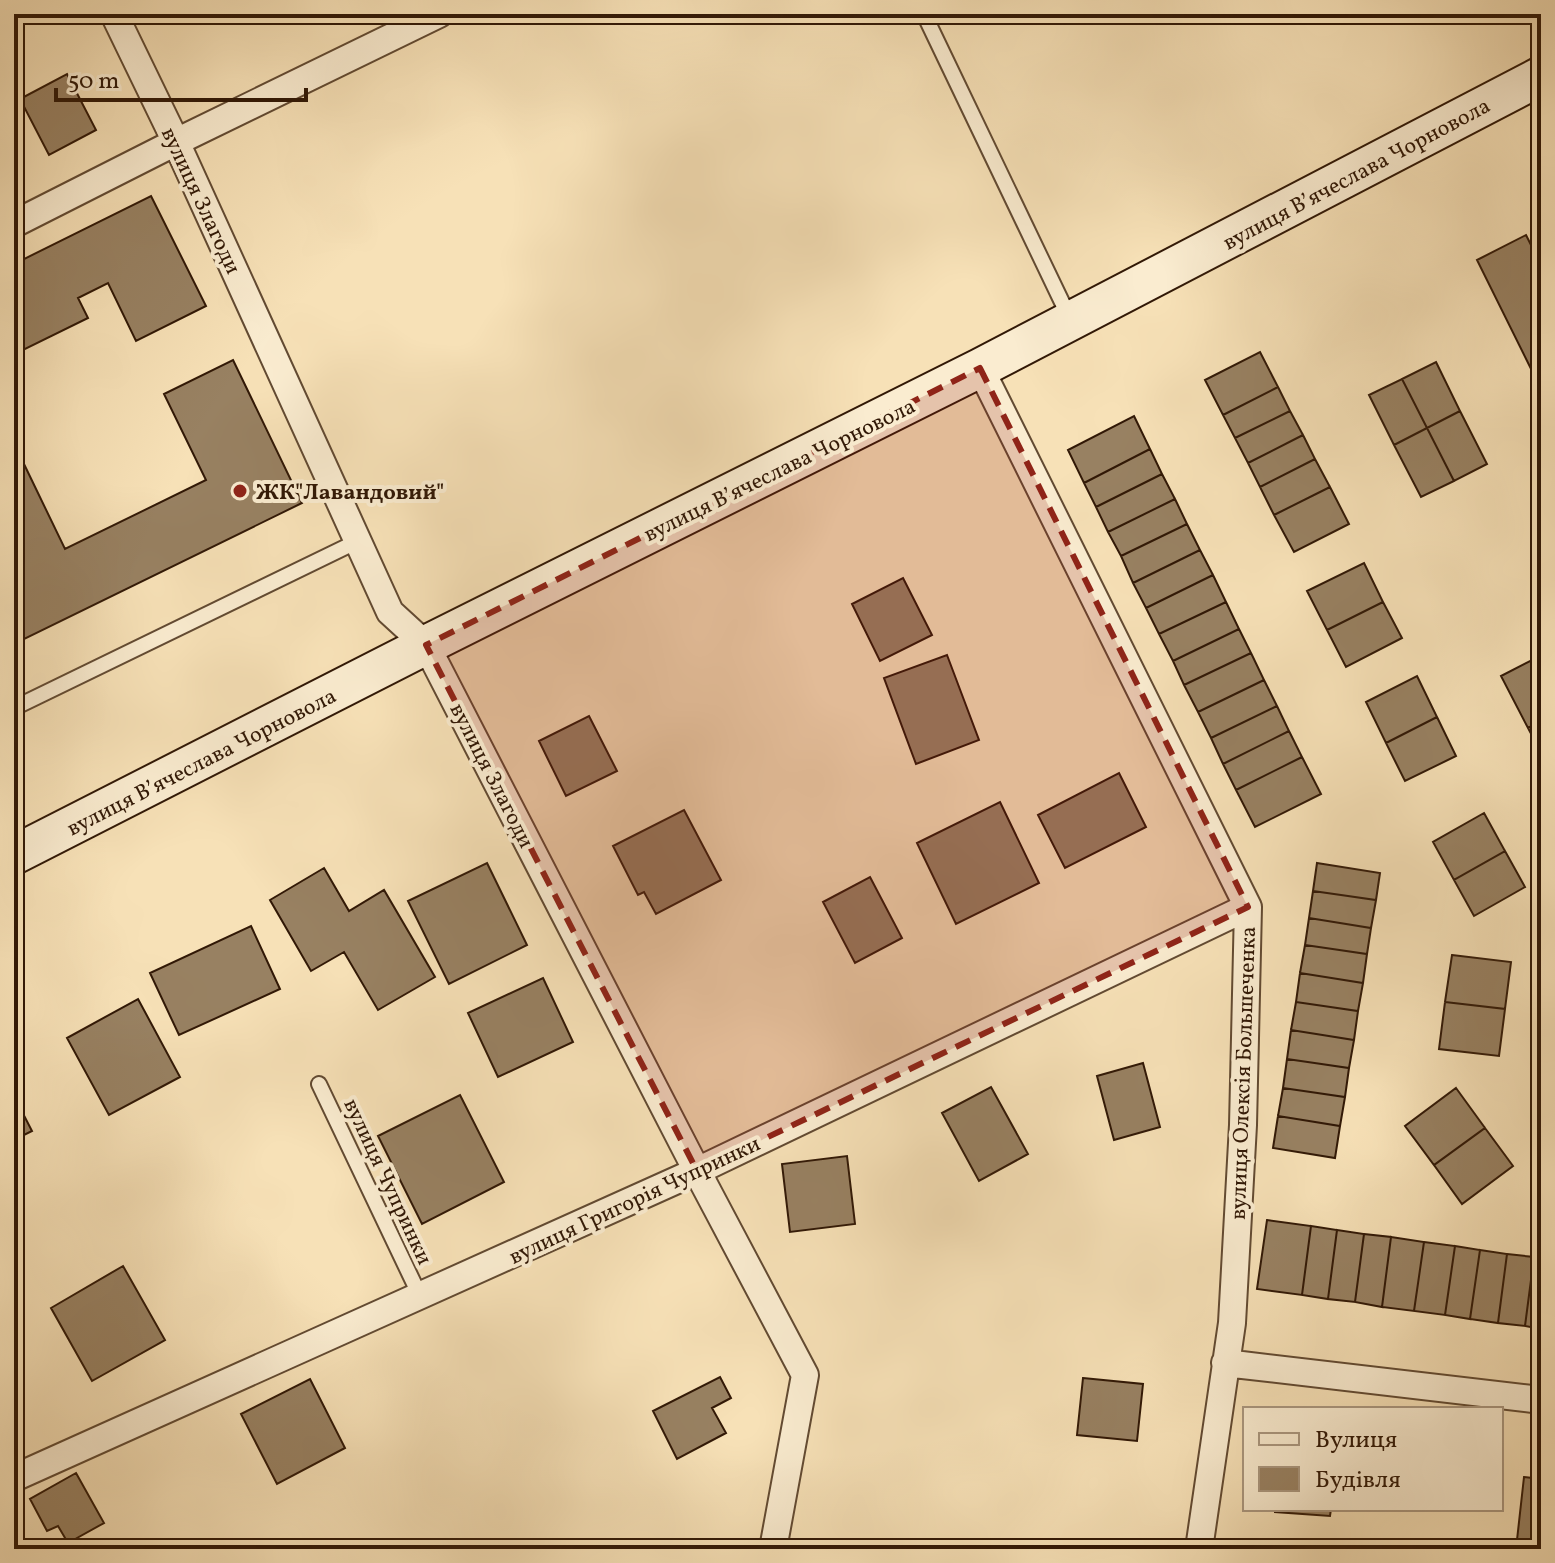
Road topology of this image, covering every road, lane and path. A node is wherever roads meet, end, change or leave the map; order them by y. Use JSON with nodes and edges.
{"nodes":[{"id":1,"x":114,"y":14,"type":"edge"},
{"id":2,"x":439,"y":14,"type":"edge"},
{"id":3,"x":924,"y":14,"type":"edge"},
{"id":4,"x":1541,"y":76,"type":"edge"},
{"id":5,"x":176,"y":142,"type":"junction"},
{"id":6,"x":14,"y":224,"type":"edge"},
{"id":7,"x":1071,"y":321,"type":"junction"},
{"id":8,"x":980,"y":368,"type":"junction"},
{"id":9,"x":358,"y":541,"type":"junction"},
{"id":10,"x":426,"y":645,"type":"junction"},
{"id":11,"x":14,"y":708,"type":"edge"},
{"id":12,"x":14,"y":855,"type":"edge"},
{"id":13,"x":1248,"y":907,"type":"junction"},
{"id":14,"x":319,"y":1084,"type":"dead end"},
{"id":15,"x":697,"y":1171,"type":"junction"},
{"id":16,"x":420,"y":1296,"type":"junction"},
{"id":17,"x":1225,"y":1363,"type":"junction"},
{"id":18,"x":1541,"y":1400,"type":"edge"},
{"id":19,"x":14,"y":1478,"type":"edge"},
{"id":20,"x":773,"y":1549,"type":"edge"},
{"id":21,"x":1199,"y":1549,"type":"edge"}],
"edges":[{"from":1,"to":5,"type":"street","name":"вулиця Злагоди"},
{"from":2,"to":5,"type":"street"},
{"from":3,"to":7,"type":"lane"},
{"from":4,"to":7,"type":"street","name":"вулиця Вʼячеслава Чорновола"},
{"from":5,"to":6,"type":"street"},
{"from":5,"to":9,"type":"street","name":"вулиця Злагоди"},
{"from":7,"to":8,"type":"street","name":"вулиця Вʼячеслава Чорновола"},
{"from":8,"to":10,"type":"street","name":"вулиця Вʼячеслава Чорновола"},
{"from":8,"to":13,"type":"street","name":"вулиця Олексія Большеченка"},
{"from":9,"to":10,"type":"street","name":"вулиця Злагоди"},
{"from":9,"to":11,"type":"lane"},
{"from":10,"to":12,"type":"street","name":"вулиця Вʼячеслава Чорновола"},
{"from":10,"to":15,"type":"street","name":"вулиця Злагоди"},
{"from":13,"to":15,"type":"street","name":"вулиця Григорія Чупринки"},
{"from":13,"to":17,"type":"street","name":"вулиця Олексія Большеченка"},
{"from":14,"to":16,"type":"lane","name":"вулиця Чупринки"},
{"from":15,"to":16,"type":"street","name":"вулиця Григорія Чупринки"},
{"from":15,"to":20,"type":"street","name":"вулиця Злагоди"},
{"from":16,"to":19,"type":"street","name":"вулиця Григорія Чупринки"},
{"from":17,"to":18,"type":"street"},
{"from":17,"to":21,"type":"street","name":"вулиця Олексія Большеченка"}]}
